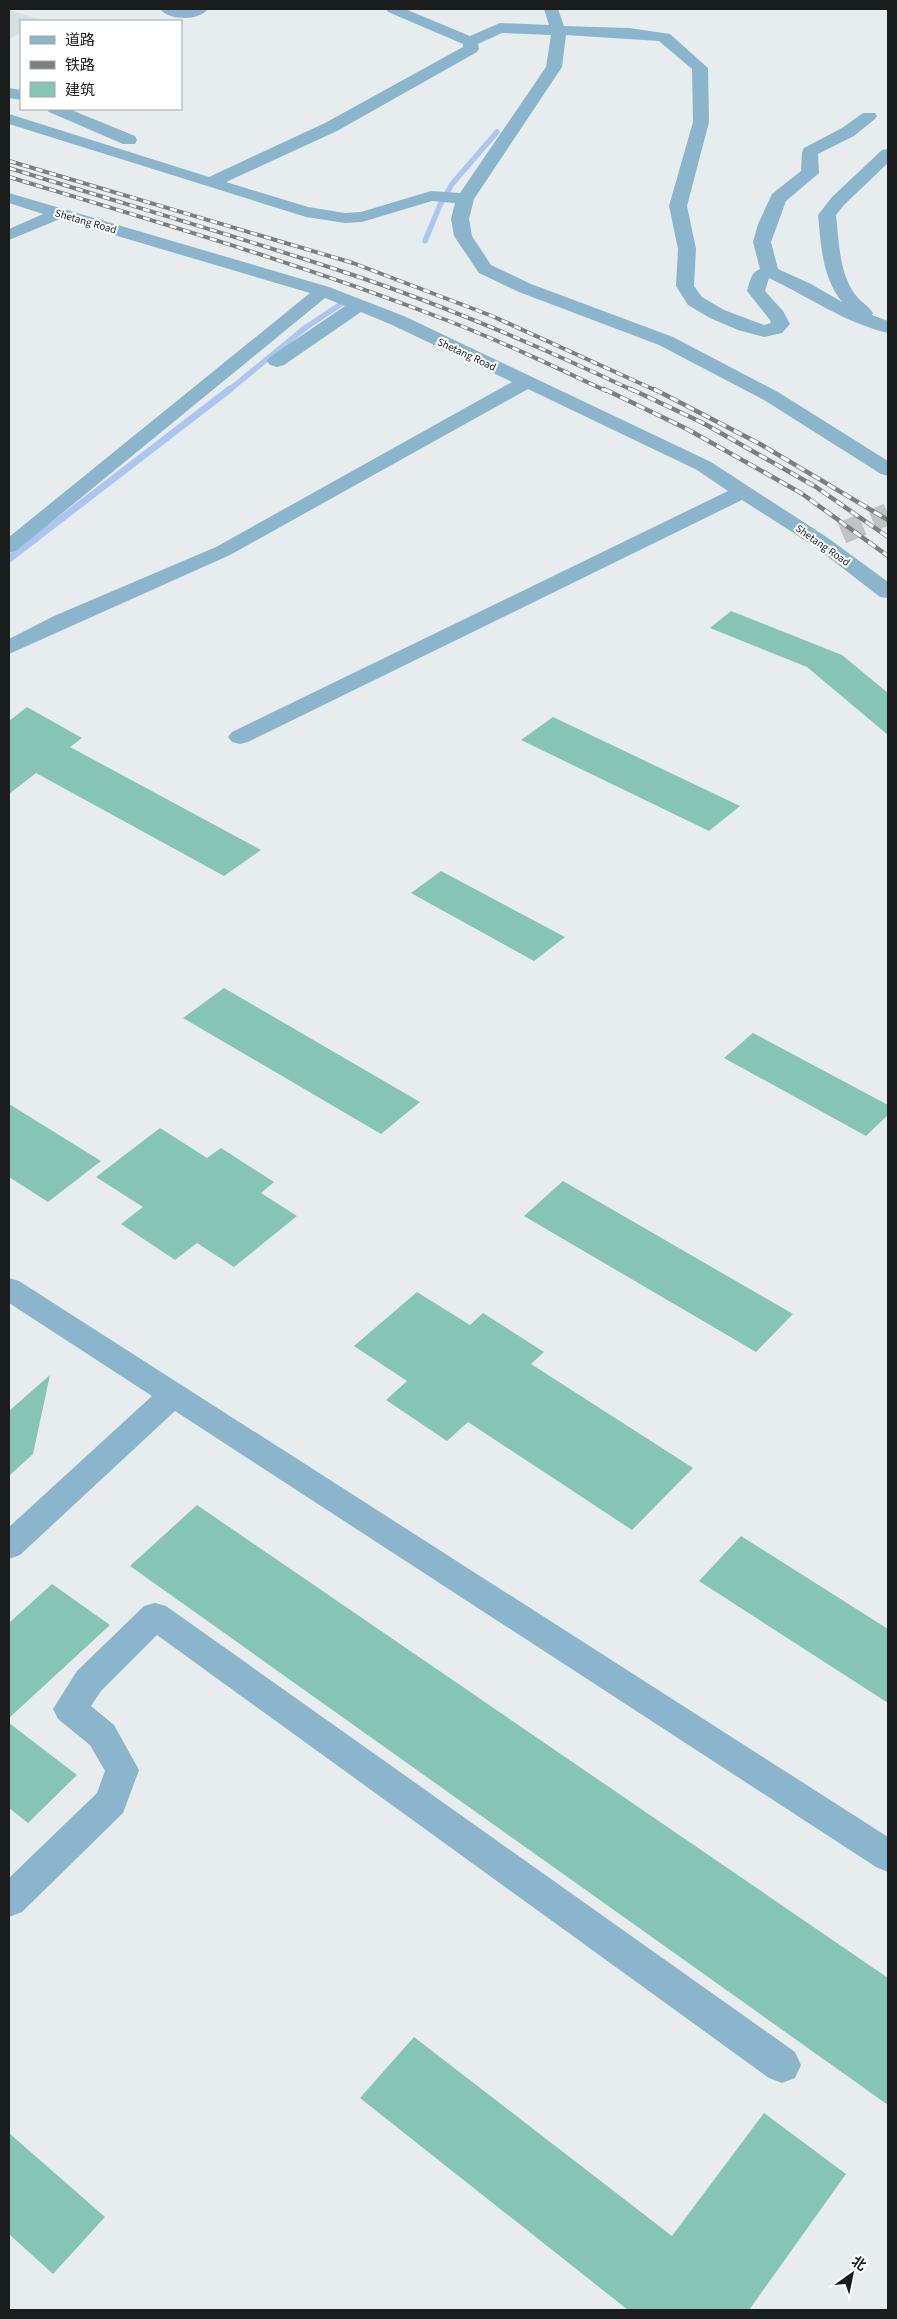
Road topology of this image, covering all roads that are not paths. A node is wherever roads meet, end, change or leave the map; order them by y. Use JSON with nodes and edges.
{"nodes":[{"id":1,"x":168,"y":9,"type":"edge"},
{"id":2,"x":200,"y":9,"type":"edge"},
{"id":3,"x":393,"y":9,"type":"edge"},
{"id":4,"x":551,"y":9,"type":"edge"},
{"id":5,"x":558,"y":30,"type":"junction"},
{"id":6,"x":470,"y":42,"type":"junction"},
{"id":7,"x":56,"y":110,"type":"edge"},
{"id":8,"x":868,"y":116,"type":"dead end"},
{"id":9,"x":9,"y":118,"type":"edge"},
{"id":10,"x":888,"y":154,"type":"edge"},
{"id":11,"x":215,"y":181,"type":"junction"},
{"id":12,"x":9,"y":198,"type":"edge"},
{"id":13,"x":461,"y":199,"type":"junction"},
{"id":14,"x":59,"y":213,"type":"junction"},
{"id":15,"x":9,"y":235,"type":"edge"},
{"id":16,"x":770,"y":272,"type":"junction"},
{"id":17,"x":323,"y":291,"type":"junction"},
{"id":18,"x":359,"y":305,"type":"junction"},
{"id":19,"x":882,"y":325,"type":"edge"},
{"id":20,"x":277,"y":361,"type":"dead end"},
{"id":21,"x":526,"y":382,"type":"junction"},
{"id":22,"x":888,"y":470,"type":"edge"},
{"id":23,"x":743,"y":491,"type":"junction"},
{"id":24,"x":842,"y":533,"type":"tunnel mouth"},
{"id":25,"x":822,"y":542,"type":"junction"},
{"id":26,"x":9,"y":547,"type":"edge"},
{"id":27,"x":888,"y":592,"type":"edge"},
{"id":28,"x":9,"y":647,"type":"edge"},
{"id":29,"x":240,"y":737,"type":"dead end"},
{"id":30,"x":9,"y":1289,"type":"edge"},
{"id":31,"x":173,"y":1395,"type":"junction"},
{"id":32,"x":9,"y":1546,"type":"edge"},
{"id":33,"x":888,"y":1856,"type":"edge"},
{"id":34,"x":9,"y":1902,"type":"edge"},
{"id":35,"x":782,"y":2065,"type":"dead end"}],
"edges":[{"from":1,"to":2,"type":"street"},
{"from":3,"to":6,"type":"street"},
{"from":4,"to":5,"type":"street"},
{"from":5,"to":6,"type":"street"},
{"from":5,"to":13,"type":"street"},
{"from":5,"to":16,"type":"street"},
{"from":6,"to":11,"type":"street"},
{"from":7,"to":11,"type":"street"},
{"from":8,"to":16,"type":"street"},
{"from":9,"to":11,"type":"street"},
{"from":10,"to":19,"type":"street"},
{"from":11,"to":13,"type":"street"},
{"from":12,"to":14,"type":"street","name":"Shetang Road"},
{"from":13,"to":22,"type":"street"},
{"from":14,"to":15,"type":"street"},
{"from":14,"to":17,"type":"street","name":"Shetang Road"},
{"from":16,"to":19,"type":"street"},
{"from":17,"to":18,"type":"street","name":"Shetang Road"},
{"from":17,"to":26,"type":"street"},
{"from":18,"to":20,"type":"street"},
{"from":18,"to":21,"type":"street","name":"Shetang Road"},
{"from":21,"to":23,"type":"street","name":"Shetang Road"},
{"from":21,"to":28,"type":"street"},
{"from":23,"to":25,"type":"street","name":"Shetang Road"},
{"from":23,"to":29,"type":"street"},
{"from":24,"to":25,"type":"street"},
{"from":25,"to":27,"type":"street","name":"Shetang Road"},
{"from":30,"to":31,"type":"street"},
{"from":31,"to":32,"type":"street"},
{"from":31,"to":33,"type":"street"},
{"from":34,"to":35,"type":"street"}]}
